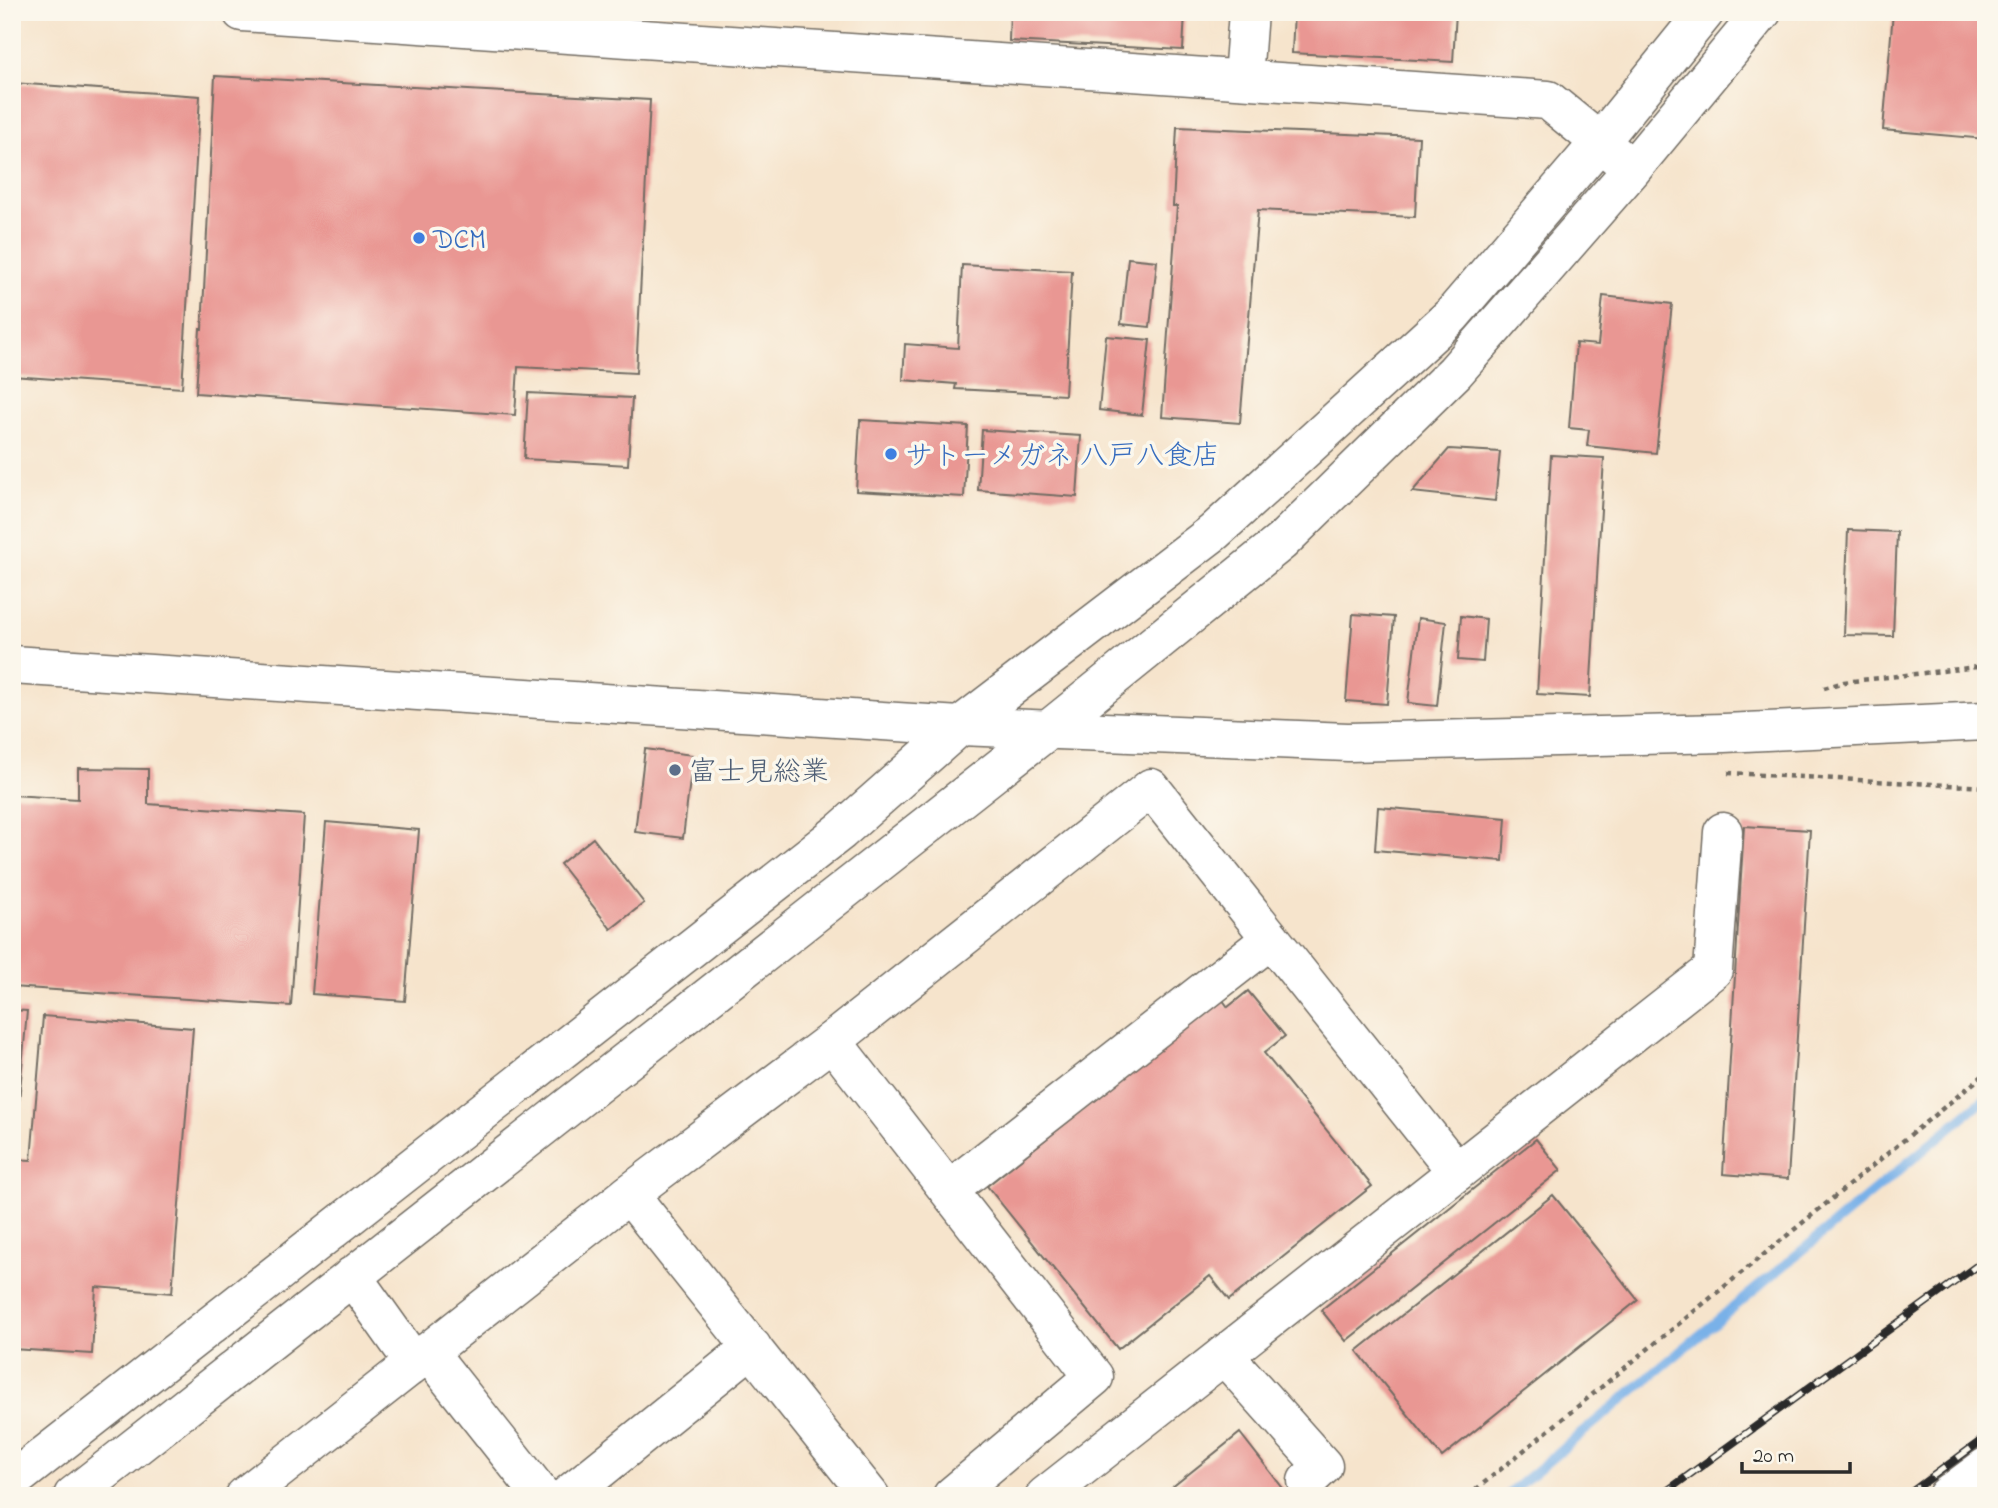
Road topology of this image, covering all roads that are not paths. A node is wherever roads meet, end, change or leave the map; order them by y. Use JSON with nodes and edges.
{"nodes":[{"id":1,"x":242,"y":12,"type":"edge"},
{"id":2,"x":1248,"y":12,"type":"edge"},
{"id":3,"x":1705,"y":12,"type":"edge"},
{"id":4,"x":1762,"y":12,"type":"edge"},
{"id":5,"x":551,"y":22,"type":"edge"},
{"id":6,"x":1243,"y":78,"type":"junction"},
{"id":7,"x":1599,"y":143,"type":"junction"},
{"id":8,"x":1633,"y":168,"type":"junction"},
{"id":9,"x":12,"y":665,"type":"edge"},
{"id":10,"x":1986,"y":720,"type":"edge"},
{"id":11,"x":960,"y":726,"type":"junction"},
{"id":12,"x":1048,"y":730,"type":"junction"},
{"id":13,"x":1723,"y":832,"type":"dead end"},
{"id":14,"x":1271,"y":939,"type":"junction"},
{"id":15,"x":832,"y":1041,"type":"junction"},
{"id":16,"x":1457,"y":1172,"type":"junction"},
{"id":17,"x":949,"y":1190,"type":"junction"},
{"id":18,"x":629,"y":1194,"type":"junction"},
{"id":19,"x":352,"y":1276,"type":"junction"},
{"id":20,"x":752,"y":1348,"type":"junction"},
{"id":21,"x":1224,"y":1355,"type":"junction"},
{"id":22,"x":421,"y":1357,"type":"junction"},
{"id":23,"x":1986,"y":1467,"type":"edge"},
{"id":24,"x":12,"y":1481,"type":"edge"},
{"id":25,"x":1307,"y":1481,"type":"dead end"},
{"id":26,"x":73,"y":1496,"type":"edge"},
{"id":27,"x":245,"y":1496,"type":"edge"},
{"id":28,"x":542,"y":1496,"type":"edge"},
{"id":29,"x":566,"y":1496,"type":"edge"},
{"id":30,"x":870,"y":1496,"type":"edge"},
{"id":31,"x":952,"y":1496,"type":"edge"},
{"id":32,"x":1045,"y":1496,"type":"edge"},
{"id":33,"x":1947,"y":1496,"type":"edge"}],
"edges":[{"from":1,"to":5,"type":"street"},
{"from":2,"to":6,"type":"street"},
{"from":3,"to":7,"type":"street"},
{"from":4,"to":8,"type":"street"},
{"from":5,"to":6,"type":"street"},
{"from":6,"to":7,"type":"street"},
{"from":7,"to":8,"type":"street"},
{"from":7,"to":11,"type":"street"},
{"from":8,"to":12,"type":"street"},
{"from":9,"to":11,"type":"street"},
{"from":10,"to":12,"type":"street"},
{"from":11,"to":12,"type":"street"},
{"from":11,"to":24,"type":"street"},
{"from":12,"to":19,"type":"street"},
{"from":13,"to":16,"type":"street"},
{"from":14,"to":15,"type":"street"},
{"from":14,"to":16,"type":"street"},
{"from":14,"to":17,"type":"street"},
{"from":15,"to":17,"type":"street"},
{"from":15,"to":18,"type":"street"},
{"from":16,"to":21,"type":"street"},
{"from":17,"to":31,"type":"street"},
{"from":18,"to":20,"type":"street"},
{"from":18,"to":22,"type":"street"},
{"from":19,"to":22,"type":"street"},
{"from":19,"to":26,"type":"street"},
{"from":20,"to":29,"type":"street"},
{"from":20,"to":30,"type":"street"},
{"from":21,"to":25,"type":"street"},
{"from":21,"to":32,"type":"street"},
{"from":22,"to":27,"type":"street"},
{"from":22,"to":28,"type":"street"},
{"from":23,"to":33,"type":"street"}]}
